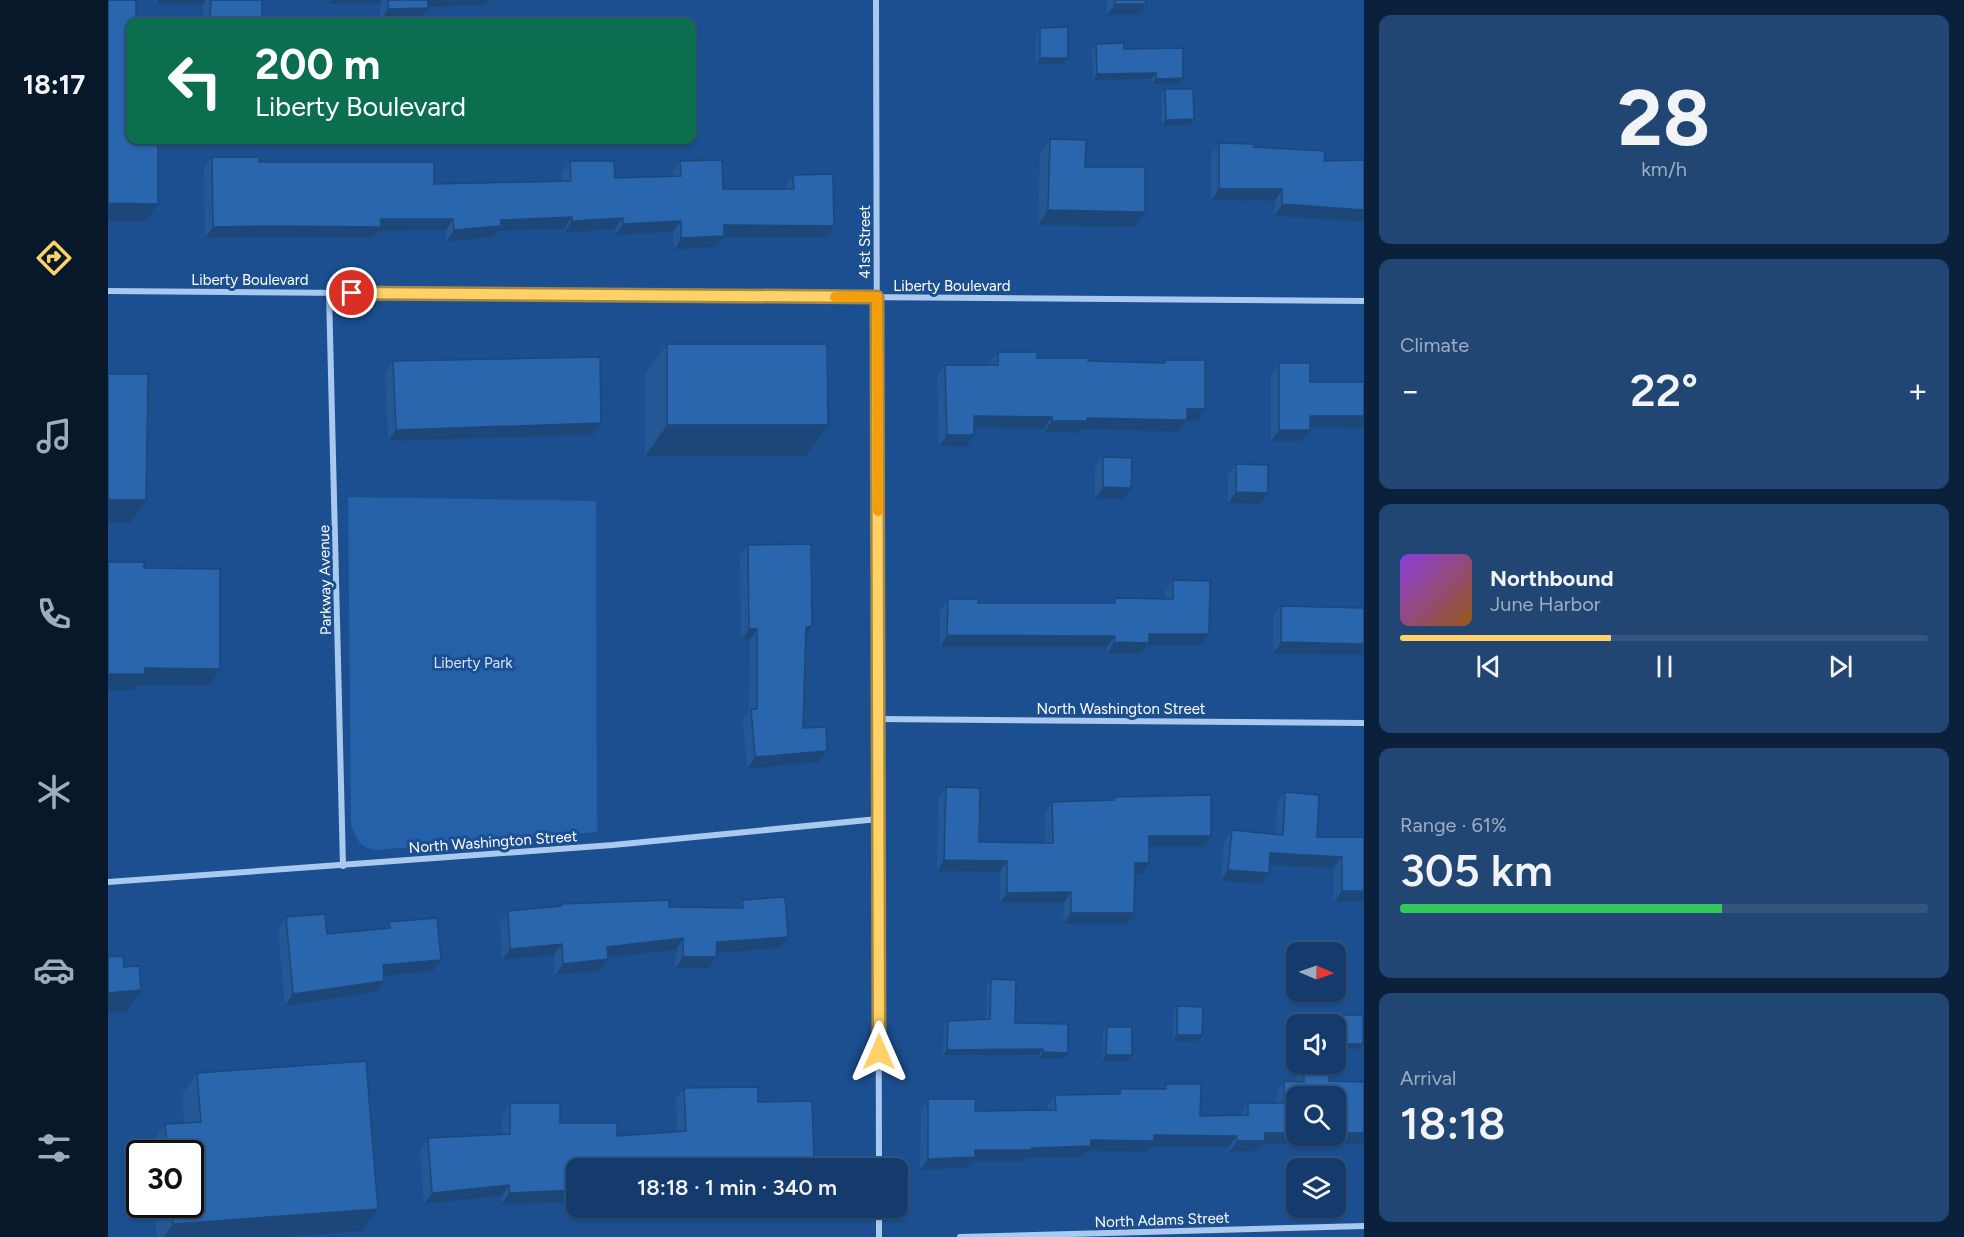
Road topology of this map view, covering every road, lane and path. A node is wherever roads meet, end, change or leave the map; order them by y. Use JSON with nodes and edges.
{"nodes":[{"id":1,"x":876,"y":0,"type":"edge"},
{"id":2,"x":108,"y":291,"type":"edge"},
{"id":3,"x":329,"y":293,"type":"junction"},
{"id":4,"x":877,"y":297,"type":"junction"},
{"id":5,"x":1364,"y":301,"type":"edge"},
{"id":6,"x":878,"y":719,"type":"junction"},
{"id":7,"x":1364,"y":723,"type":"edge"},
{"id":8,"x":879,"y":819,"type":"junction"},
{"id":9,"x":343,"y":866,"type":"junction"},
{"id":10,"x":108,"y":882,"type":"edge"},
{"id":11,"x":879,"y":1158,"type":"edge"},
{"id":12,"x":879,"y":1218,"type":"edge"},
{"id":13,"x":1364,"y":1226,"type":"edge"},
{"id":14,"x":879,"y":1237,"type":"edge"},
{"id":15,"x":960,"y":1237,"type":"edge"}],
"edges":[{"from":1,"to":4,"type":"street","name":"41st Street"},
{"from":2,"to":3,"type":"street","name":"Liberty Boulevard"},
{"from":3,"to":4,"type":"street","name":"Liberty Boulevard"},
{"from":3,"to":9,"type":"street","name":"Parkway Avenue"},
{"from":4,"to":5,"type":"street","name":"Liberty Boulevard"},
{"from":4,"to":6,"type":"street","name":"41st Street"},
{"from":6,"to":7,"type":"street","name":"North Washington Street"},
{"from":6,"to":8,"type":"street","name":"41st Street"},
{"from":8,"to":9,"type":"street","name":"North Washington Street"},
{"from":8,"to":11,"type":"street","name":"41st Street"},
{"from":9,"to":10,"type":"street","name":"North Washington Street"},
{"from":12,"to":14,"type":"street"},
{"from":13,"to":15,"type":"street","name":"North Adams Street"}]}
